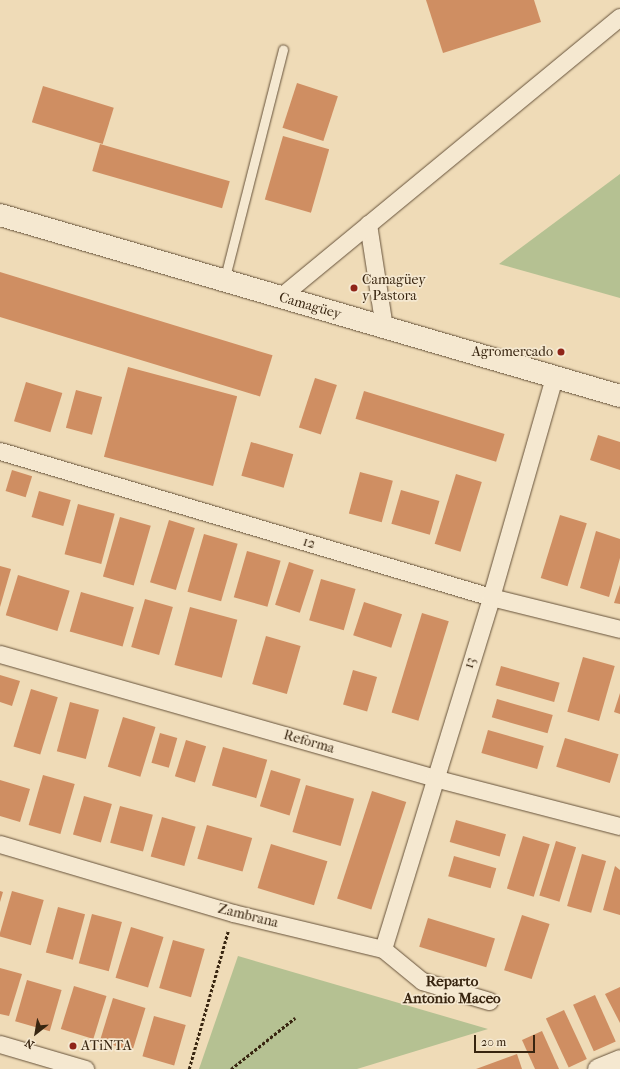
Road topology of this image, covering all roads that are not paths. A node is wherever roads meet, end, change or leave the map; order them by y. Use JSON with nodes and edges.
{"nodes":[{"id":1,"x":620,"y":17,"type":"edge"},
{"id":2,"x":283,"y":48,"type":"dead end"},
{"id":3,"x":0,"y":215,"type":"edge"},
{"id":4,"x":368,"y":224,"type":"junction"},
{"id":5,"x":224,"y":281,"type":"junction"},
{"id":6,"x":280,"y":297,"type":"junction"},
{"id":7,"x":384,"y":327,"type":"junction"},
{"id":8,"x":554,"y":377,"type":"junction"},
{"id":9,"x":620,"y":396,"type":"edge"},
{"id":10,"x":0,"y":451,"type":"edge"},
{"id":11,"x":491,"y":597,"type":"junction"},
{"id":12,"x":620,"y":629,"type":"edge"},
{"id":13,"x":0,"y":654,"type":"edge"},
{"id":14,"x":434,"y":778,"type":"junction"},
{"id":15,"x":620,"y":826,"type":"edge"},
{"id":16,"x":0,"y":844,"type":"edge"},
{"id":17,"x":383,"y":949,"type":"junction"},
{"id":18,"x":489,"y":1001,"type":"dead end"},
{"id":19,"x":0,"y":1044,"type":"edge"},
{"id":20,"x":620,"y":1060,"type":"edge"},
{"id":21,"x":85,"y":1069,"type":"edge"},
{"id":22,"x":598,"y":1069,"type":"edge"}],
"edges":[{"from":1,"to":4,"type":"street"},
{"from":2,"to":5,"type":"lane"},
{"from":3,"to":5,"type":"main road","name":"Camagüey"},
{"from":4,"to":6,"type":"street"},
{"from":4,"to":7,"type":"street"},
{"from":5,"to":6,"type":"main road","name":"Camagüey"},
{"from":6,"to":7,"type":"main road","name":"Camagüey"},
{"from":7,"to":8,"type":"main road","name":"Camagüey"},
{"from":8,"to":9,"type":"main road","name":"Camagüey"},
{"from":8,"to":11,"type":"street","name":"13"},
{"from":10,"to":11,"type":"street","name":"12"},
{"from":11,"to":12,"type":"street","name":"12"},
{"from":11,"to":14,"type":"street","name":"13"},
{"from":13,"to":14,"type":"street","name":"Reforma"},
{"from":14,"to":15,"type":"street","name":"Reforma"},
{"from":14,"to":17,"type":"street","name":"13"},
{"from":16,"to":17,"type":"street","name":"Zambrana"},
{"from":17,"to":18,"type":"street","name":"Zambrana"},
{"from":19,"to":21,"type":"street"},
{"from":20,"to":22,"type":"street"}]}
